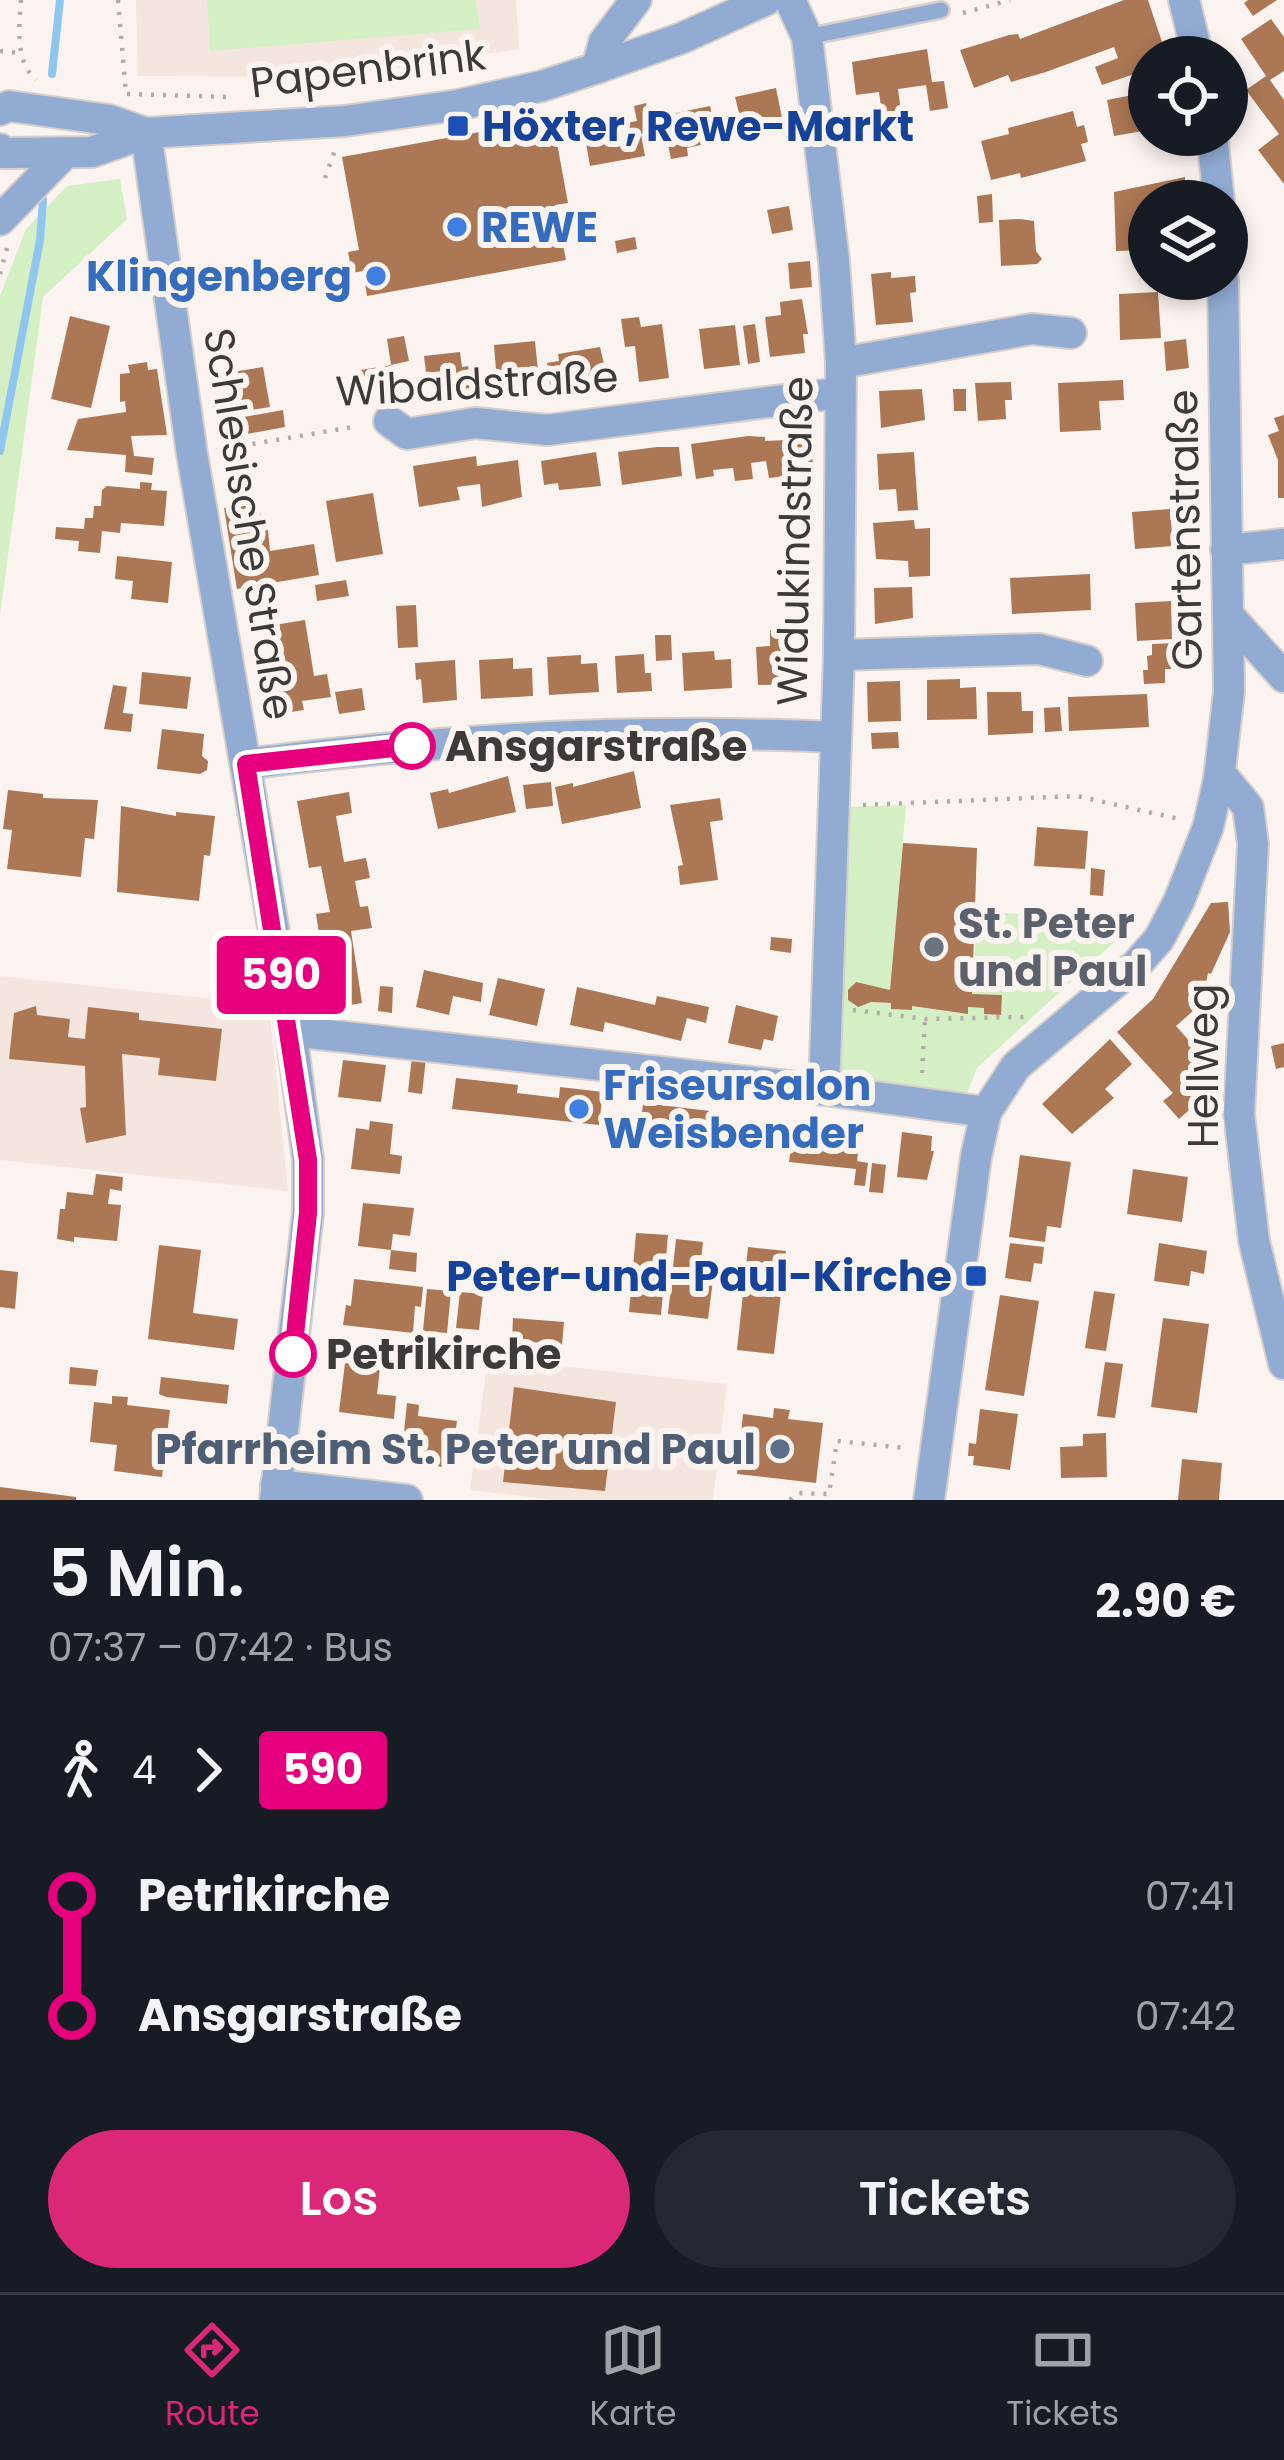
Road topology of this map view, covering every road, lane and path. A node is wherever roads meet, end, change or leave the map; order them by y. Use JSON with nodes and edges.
{"nodes":[{"id":1,"x":21,"y":0,"type":"edge"},
{"id":2,"x":118,"y":0,"type":"edge"},
{"id":3,"x":636,"y":0,"type":"edge"},
{"id":4,"x":790,"y":0,"type":"edge"},
{"id":5,"x":1010,"y":0,"type":"edge"},
{"id":6,"x":1184,"y":0,"type":"edge"},
{"id":7,"x":747,"y":4,"type":"edge"},
{"id":8,"x":941,"y":10,"type":"joint"},
{"id":9,"x":1193,"y":36,"type":"edge"},
{"id":10,"x":807,"y":37,"type":"junction"},
{"id":11,"x":0,"y":51,"type":"edge"},
{"id":12,"x":597,"y":68,"type":"junction"},
{"id":13,"x":0,"y":110,"type":"edge"},
{"id":14,"x":93,"y":117,"type":"junction"},
{"id":15,"x":146,"y":133,"type":"junction"},
{"id":16,"x":0,"y":149,"type":"edge"},
{"id":17,"x":63,"y":155,"type":"junction"},
{"id":18,"x":0,"y":220,"type":"edge"},
{"id":19,"x":1223,"y":300,"type":"edge"},
{"id":20,"x":1071,"y":334,"type":"dead end"},
{"id":21,"x":840,"y":378,"type":"junction"},
{"id":22,"x":389,"y":422,"type":"joint"},
{"id":23,"x":192,"y":454,"type":"junction"},
{"id":24,"x":1284,"y":544,"type":"edge"},
{"id":25,"x":1226,"y":550,"type":"junction"},
{"id":26,"x":1228,"y":615,"type":"junction"},
{"id":27,"x":838,"y":655,"type":"junction"},
{"id":28,"x":1087,"y":661,"type":"dead end"},
{"id":29,"x":1284,"y":677,"type":"edge"},
{"id":30,"x":833,"y":737,"type":"junction"},
{"id":31,"x":246,"y":764,"type":"junction"},
{"id":32,"x":1219,"y":779,"type":"junction"},
{"id":33,"x":833,"y":807,"type":"junction"},
{"id":34,"x":1208,"y":827,"type":"junction"},
{"id":35,"x":858,"y":1010,"type":"dead end"},
{"id":36,"x":1075,"y":1016,"type":"junction"},
{"id":37,"x":925,"y":1019,"type":"junction"},
{"id":38,"x":290,"y":1030,"type":"junction"},
{"id":39,"x":824,"y":1090,"type":"junction"},
{"id":40,"x":920,"y":1104,"type":"junction"},
{"id":41,"x":986,"y":1112,"type":"junction"},
{"id":42,"x":1284,"y":1364,"type":"edge"},
{"id":43,"x":935,"y":1451,"type":"junction"},
{"id":44,"x":275,"y":1493,"type":"edge"},
{"id":45,"x":407,"y":1500,"type":"edge"},
{"id":46,"x":790,"y":1500,"type":"edge"},
{"id":47,"x":928,"y":1500,"type":"edge"}],
"edges":[{"from":1,"to":11,"type":"path"},
{"from":2,"to":14,"type":"path"},
{"from":3,"to":12,"type":"street"},
{"from":4,"to":10,"type":"street","name":"Widukindstraße"},
{"from":5,"to":8,"type":"path"},
{"from":6,"to":9,"type":"street"},
{"from":7,"to":12,"type":"street","name":"Papenbrink"},
{"from":8,"to":10,"type":"lane"},
{"from":10,"to":21,"type":"street","name":"Widukindstraße"},
{"from":12,"to":15,"type":"street","name":"Papenbrink"},
{"from":13,"to":14,"type":"street","name":"Papenbrink"},
{"from":14,"to":15,"type":"street","name":"Papenbrink"},
{"from":15,"to":17,"type":"street","name":"Papenbrink"},
{"from":15,"to":23,"type":"street","name":"Schlesische Straße"},
{"from":16,"to":17,"type":"street","name":"Papenbrink"},
{"from":17,"to":18,"type":"street"},
{"from":19,"to":25,"type":"street","name":"Gartenstraße"},
{"from":20,"to":21,"type":"street","name":"Wibaldstraße"},
{"from":21,"to":22,"type":"street","name":"Wibaldstraße"},
{"from":21,"to":27,"type":"street","name":"Widukindstraße"},
{"from":22,"to":23,"type":"path","name":"Wibaldstraße"},
{"from":23,"to":31,"type":"street","name":"Schlesische Straße"},
{"from":24,"to":25,"type":"street"},
{"from":25,"to":26,"type":"street","name":"Gartenstraße"},
{"from":26,"to":29,"type":"street"},
{"from":26,"to":32,"type":"street","name":"Gartenstraße"},
{"from":27,"to":28,"type":"street"},
{"from":27,"to":30,"type":"street","name":"Widukindstraße"},
{"from":30,"to":31,"type":"street"},
{"from":30,"to":33,"type":"street","name":"Widukindstraße"},
{"from":31,"to":38,"type":"street","name":"Schlesische Straße"},
{"from":32,"to":34,"type":"street","name":"Gartenstraße"},
{"from":32,"to":42,"type":"street","name":"Hellweg"},
{"from":33,"to":34,"type":"path"},
{"from":33,"to":39,"type":"street","name":"Widukindstraße"},
{"from":34,"to":36,"type":"street","name":"Gartenstraße"},
{"from":35,"to":37,"type":"path"},
{"from":36,"to":37,"type":"path"},
{"from":36,"to":41,"type":"street","name":"Gartenstraße"},
{"from":37,"to":40,"type":"path"},
{"from":38,"to":39,"type":"street"},
{"from":38,"to":44,"type":"street","name":"Schlesische Straße"},
{"from":39,"to":40,"type":"street"},
{"from":40,"to":41,"type":"street"},
{"from":41,"to":43,"type":"street"},
{"from":43,"to":46,"type":"path"},
{"from":43,"to":47,"type":"street"},
{"from":44,"to":45,"type":"street"}]}
